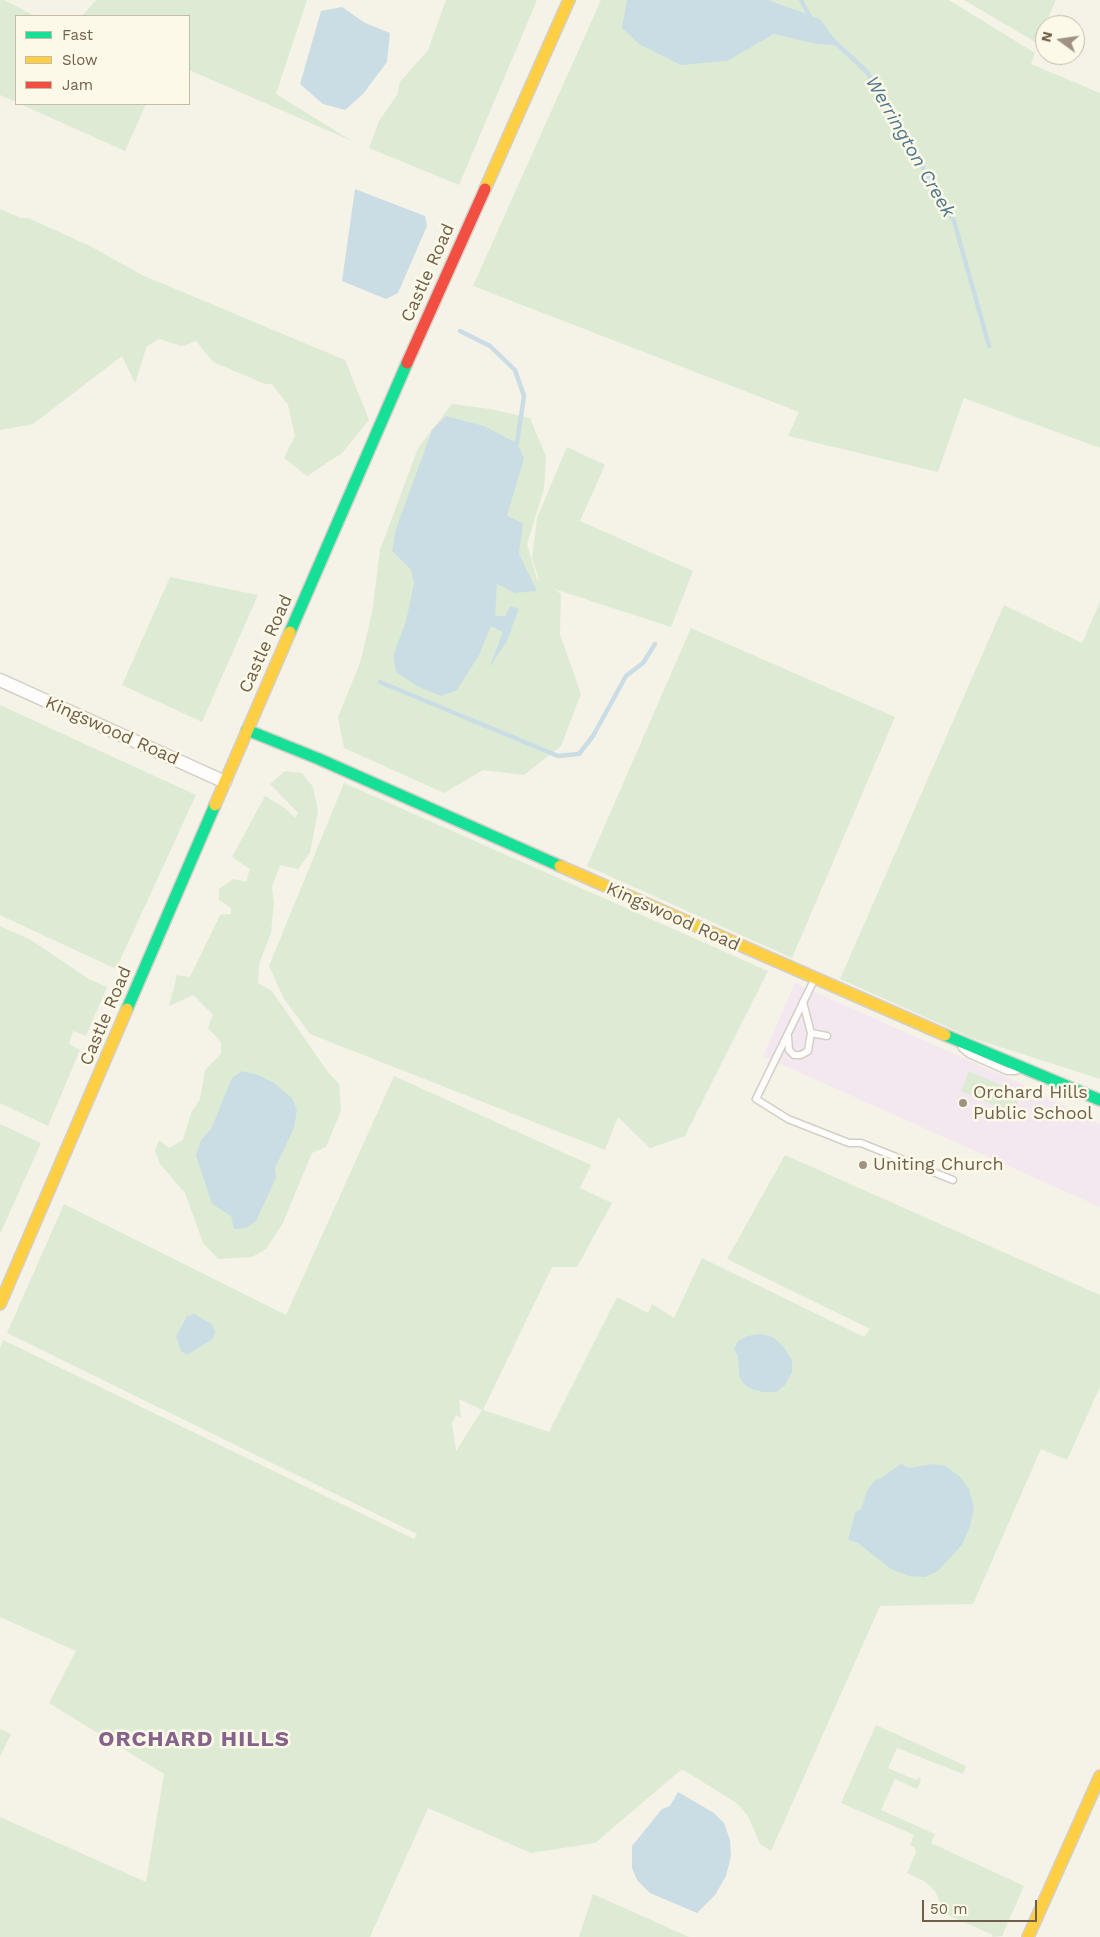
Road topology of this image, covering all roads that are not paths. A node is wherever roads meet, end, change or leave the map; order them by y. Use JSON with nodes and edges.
{"nodes":[{"id":1,"x":569,"y":0,"type":"edge"},
{"id":2,"x":0,"y":680,"type":"edge"},
{"id":3,"x":247,"y":730,"type":"junction"},
{"id":4,"x":225,"y":782,"type":"junction"},
{"id":5,"x":814,"y":979,"type":"junction"},
{"id":6,"x":803,"y":1002,"type":"junction"},
{"id":7,"x":791,"y":1028,"type":"junction"},
{"id":8,"x":811,"y":1033,"type":"junction"},
{"id":9,"x":827,"y":1036,"type":"dead end"},
{"id":10,"x":1100,"y":1100,"type":"edge"},
{"id":11,"x":953,"y":1180,"type":"dead end"},
{"id":12,"x":0,"y":1304,"type":"edge"},
{"id":13,"x":1100,"y":1776,"type":"edge"},
{"id":14,"x":1028,"y":1937,"type":"edge"}],
"edges":[{"from":1,"to":3,"type":"street","name":"Castle Road"},
{"from":2,"to":4,"type":"street","name":"Kingswood Road"},
{"from":3,"to":4,"type":"street","name":"Castle Road"},
{"from":3,"to":5,"type":"street","name":"Kingswood Road"},
{"from":4,"to":12,"type":"street","name":"Castle Road"},
{"from":5,"to":6,"type":"lane"},
{"from":5,"to":10,"type":"street","name":"Kingswood Road"},
{"from":6,"to":7,"type":"lane"},
{"from":6,"to":8,"type":"lane"},
{"from":7,"to":8,"type":"lane"},
{"from":7,"to":11,"type":"lane"},
{"from":8,"to":9,"type":"lane"},
{"from":13,"to":14,"type":"street"}]}
